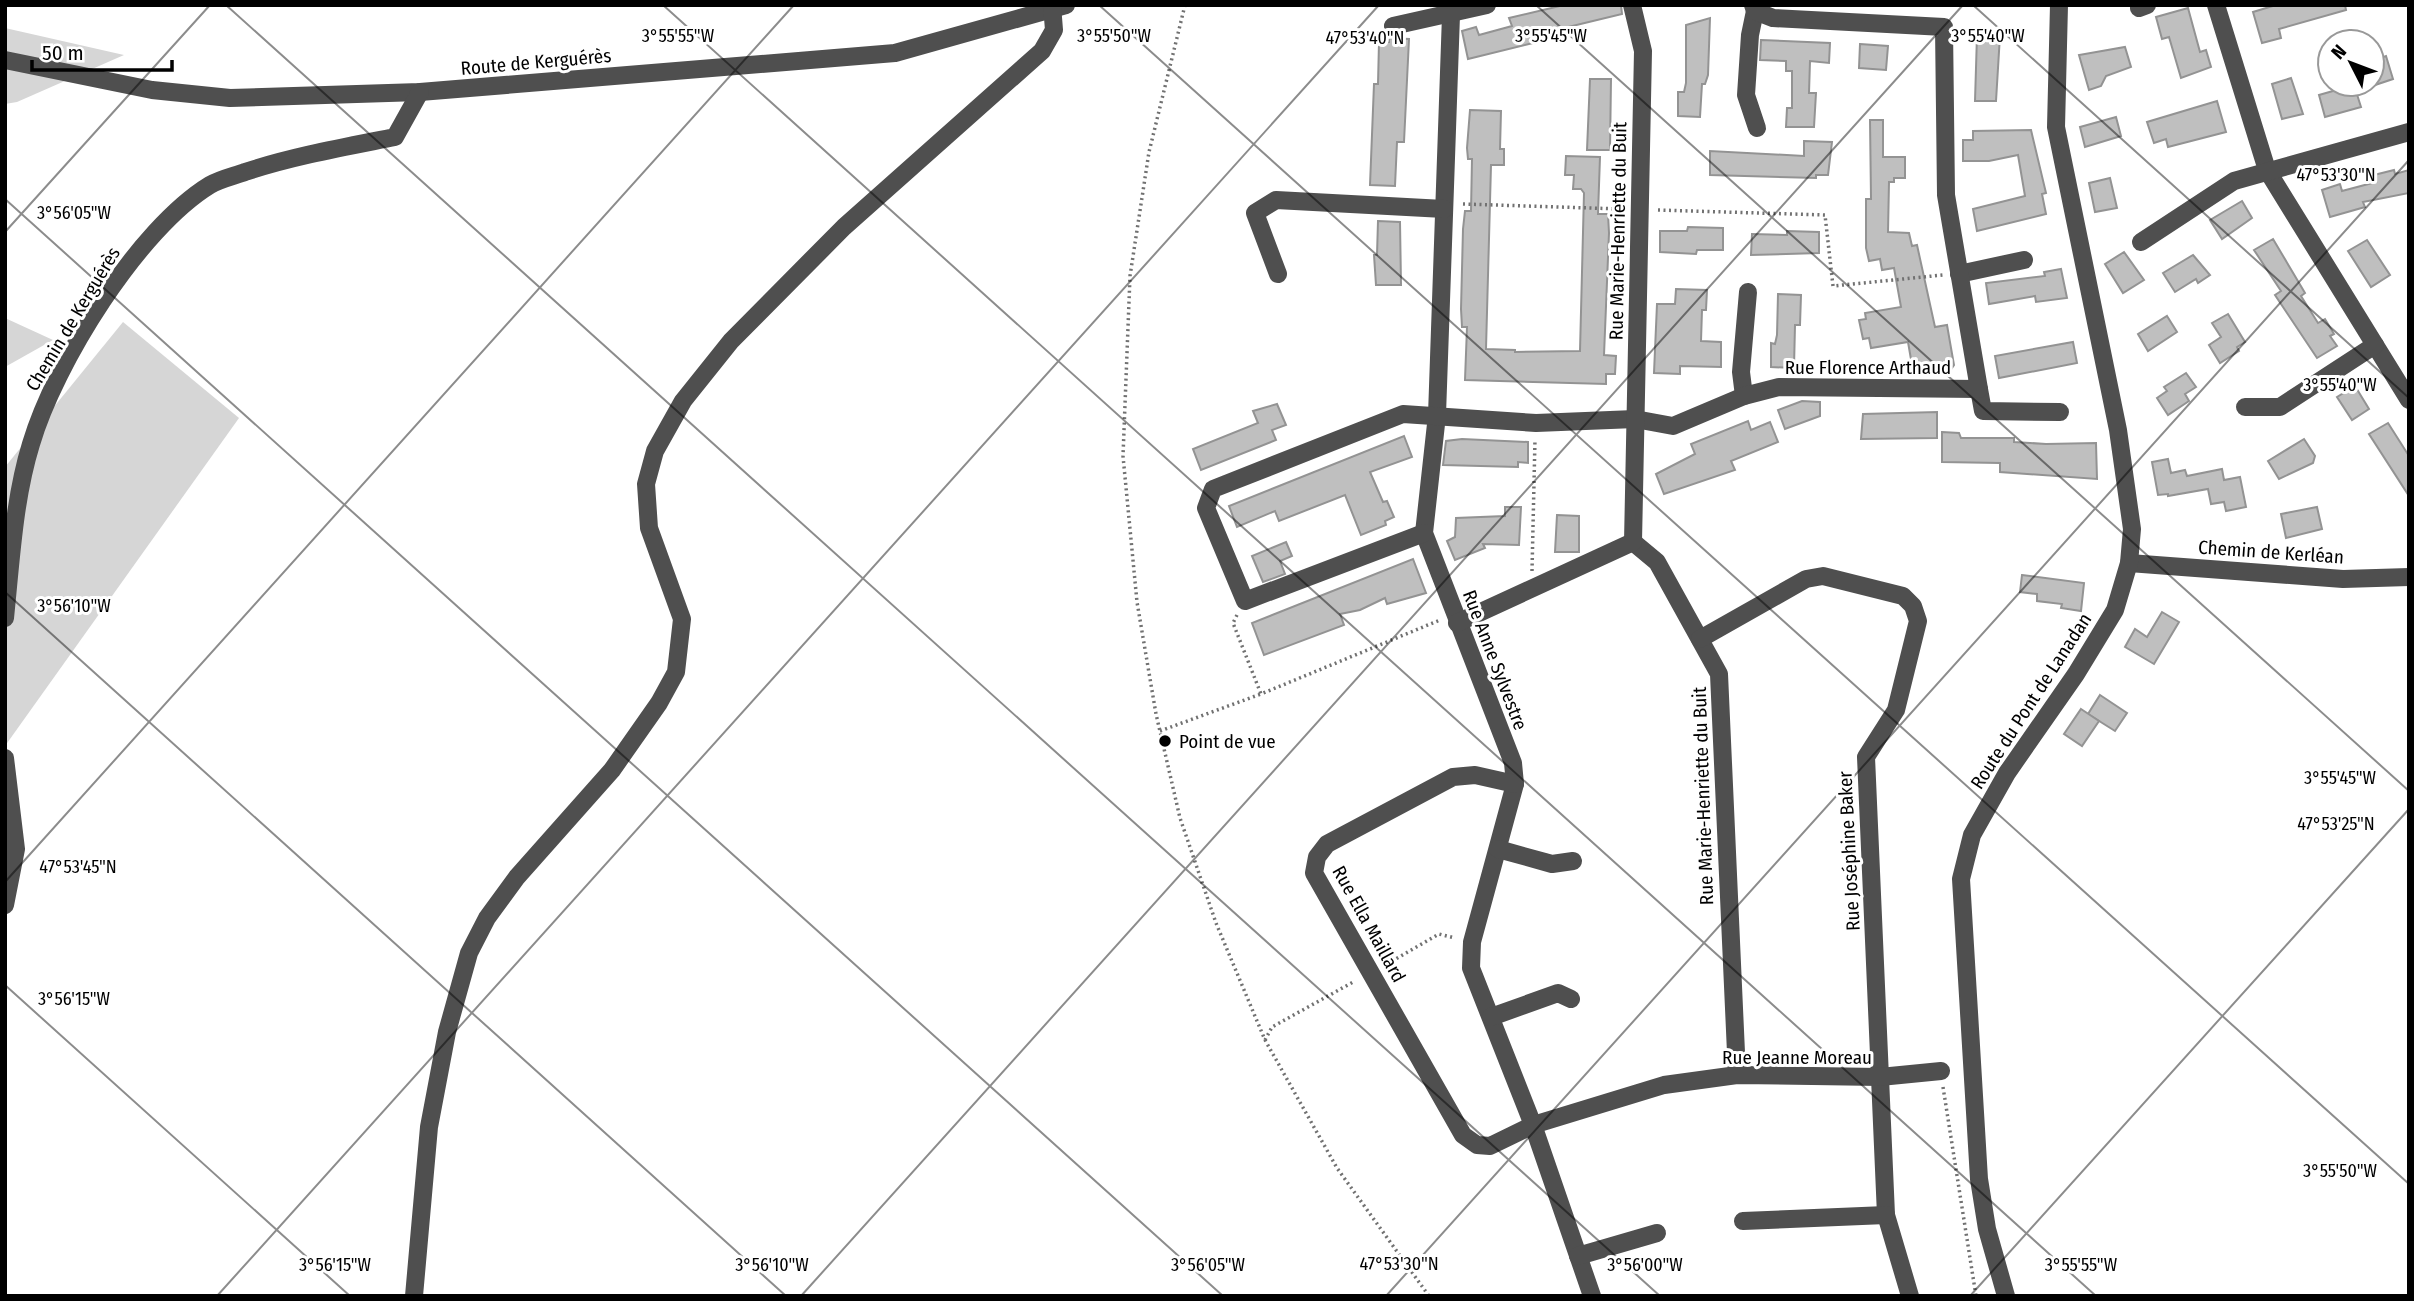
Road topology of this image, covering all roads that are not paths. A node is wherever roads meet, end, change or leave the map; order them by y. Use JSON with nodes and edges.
{"nodes":[{"id":1,"x":1487,"y":5,"type":"edge"},
{"id":2,"x":1632,"y":5,"type":"edge"},
{"id":3,"x":2059,"y":5,"type":"edge"},
{"id":4,"x":2216,"y":5,"type":"edge"},
{"id":5,"x":1056,"y":7,"type":"edge"},
{"id":6,"x":1754,"y":8,"type":"edge"},
{"id":7,"x":1451,"y":15,"type":"junction"},
{"id":8,"x":1393,"y":26,"type":"dead end"},
{"id":9,"x":5,"y":60,"type":"edge"},
{"id":10,"x":420,"y":92,"type":"junction"},
{"id":11,"x":1757,"y":128,"type":"dead end"},
{"id":12,"x":2409,"y":132,"type":"edge"},
{"id":13,"x":2267,"y":170,"type":"junction"},
{"id":14,"x":1444,"y":209,"type":"junction"},
{"id":15,"x":2141,"y":242,"type":"dead end"},
{"id":16,"x":2025,"y":260,"type":"dead end"},
{"id":17,"x":1278,"y":274,"type":"dead end"},
{"id":18,"x":1959,"y":274,"type":"junction"},
{"id":19,"x":1748,"y":292,"type":"dead end"},
{"id":20,"x":2375,"y":345,"type":"junction"},
{"id":21,"x":1979,"y":389,"type":"junction"},
{"id":22,"x":1744,"y":396,"type":"junction"},
{"id":23,"x":2409,"y":400,"type":"edge"},
{"id":24,"x":2245,"y":407,"type":"dead end"},
{"id":25,"x":2060,"y":412,"type":"dead end"},
{"id":26,"x":1437,"y":415,"type":"junction"},
{"id":27,"x":1635,"y":419,"type":"junction"},
{"id":28,"x":1423,"y":533,"type":"junction"},
{"id":29,"x":1633,"y":542,"type":"junction"},
{"id":30,"x":2129,"y":564,"type":"junction"},
{"id":31,"x":2409,"y":577,"type":"edge"},
{"id":32,"x":5,"y":618,"type":"edge"},
{"id":33,"x":1456,"y":619,"type":"junction"},
{"id":34,"x":1700,"y":639,"type":"junction"},
{"id":35,"x":5,"y":758,"type":"edge"},
{"id":36,"x":1515,"y":784,"type":"junction"},
{"id":37,"x":1497,"y":849,"type":"junction"},
{"id":38,"x":1573,"y":861,"type":"dead end"},
{"id":39,"x":5,"y":905,"type":"edge"},
{"id":40,"x":1571,"y":999,"type":"dead end"},
{"id":41,"x":1490,"y":1017,"type":"junction"},
{"id":42,"x":1941,"y":1071,"type":"road end"},
{"id":43,"x":1737,"y":1075,"type":"junction"},
{"id":44,"x":1880,"y":1077,"type":"junction"},
{"id":45,"x":1533,"y":1125,"type":"junction"},
{"id":46,"x":1886,"y":1215,"type":"junction"},
{"id":47,"x":1743,"y":1221,"type":"dead end"},
{"id":48,"x":1657,"y":1233,"type":"dead end"},
{"id":49,"x":1578,"y":1256,"type":"junction"},
{"id":50,"x":414,"y":1296,"type":"edge"},
{"id":51,"x":1592,"y":1296,"type":"edge"},
{"id":52,"x":1910,"y":1296,"type":"edge"},
{"id":53,"x":2006,"y":1296,"type":"edge"}],
"edges":[{"from":1,"to":7,"type":"street"},
{"from":2,"to":27,"type":"street","name":"Rue Marie-Henriette du Buit"},
{"from":3,"to":30,"type":"street","name":"Route du Pont de Lanadan"},
{"from":4,"to":13,"type":"street"},
{"from":5,"to":10,"type":"street","name":"Route de Kerguérès"},
{"from":5,"to":50,"type":"street"},
{"from":6,"to":11,"type":"street"},
{"from":6,"to":18,"type":"street","name":"Rue Florence Arthaud"},
{"from":7,"to":8,"type":"street"},
{"from":7,"to":14,"type":"street","name":"Rue Anne Sylvestre"},
{"from":9,"to":10,"type":"street","name":"Route de Kerguérès"},
{"from":10,"to":32,"type":"street","name":"Chemin de Kerguérès"},
{"from":12,"to":13,"type":"street"},
{"from":13,"to":15,"type":"street"},
{"from":13,"to":20,"type":"street"},
{"from":14,"to":17,"type":"street"},
{"from":14,"to":26,"type":"street","name":"Rue Anne Sylvestre"},
{"from":16,"to":18,"type":"street"},
{"from":18,"to":21,"type":"street","name":"Rue Florence Arthaud"},
{"from":19,"to":22,"type":"street"},
{"from":20,"to":23,"type":"street"},
{"from":20,"to":24,"type":"street"},
{"from":21,"to":22,"type":"street","name":"Rue Florence Arthaud"},
{"from":21,"to":25,"type":"street"},
{"from":22,"to":27,"type":"street","name":"Rue Florence Arthaud"},
{"from":26,"to":27,"type":"street","name":"Rue Florence Arthaud"},
{"from":26,"to":28,"type":"street","name":"Rue Anne Sylvestre"},
{"from":26,"to":28,"type":"street","name":"Rue Florence Arthaud"},
{"from":27,"to":29,"type":"street","name":"Rue Marie-Henriette du Buit"},
{"from":28,"to":33,"type":"street","name":"Rue Anne Sylvestre"},
{"from":29,"to":33,"type":"street"},
{"from":29,"to":34,"type":"street","name":"Rue Marie-Henriette du Buit"},
{"from":30,"to":31,"type":"street","name":"Chemin de Kerléan"},
{"from":30,"to":53,"type":"street","name":"Route du Pont de Lanadan"},
{"from":33,"to":36,"type":"street","name":"Rue Anne Sylvestre"},
{"from":34,"to":43,"type":"street","name":"Rue Marie-Henriette du Buit"},
{"from":34,"to":44,"type":"street","name":"Rue Joséphine Baker"},
{"from":35,"to":39,"type":"street"},
{"from":36,"to":37,"type":"street","name":"Rue Anne Sylvestre"},
{"from":36,"to":45,"type":"street","name":"Rue Ella Maillard"},
{"from":37,"to":38,"type":"street"},
{"from":37,"to":41,"type":"street","name":"Rue Anne Sylvestre"},
{"from":40,"to":41,"type":"street"},
{"from":41,"to":45,"type":"street","name":"Rue Anne Sylvestre"},
{"from":42,"to":44,"type":"street","name":"Rue Jeanne Moreau"},
{"from":43,"to":44,"type":"street","name":"Rue Jeanne Moreau"},
{"from":43,"to":45,"type":"street","name":"Rue Jeanne Moreau"},
{"from":44,"to":46,"type":"street","name":"Rue Joséphine Baker"},
{"from":45,"to":49,"type":"street","name":"Rue Anne Sylvestre"},
{"from":46,"to":47,"type":"street"},
{"from":46,"to":52,"type":"street","name":"Rue Joséphine Baker"},
{"from":48,"to":49,"type":"street"},
{"from":49,"to":51,"type":"street","name":"Rue Anne Sylvestre"}]}
